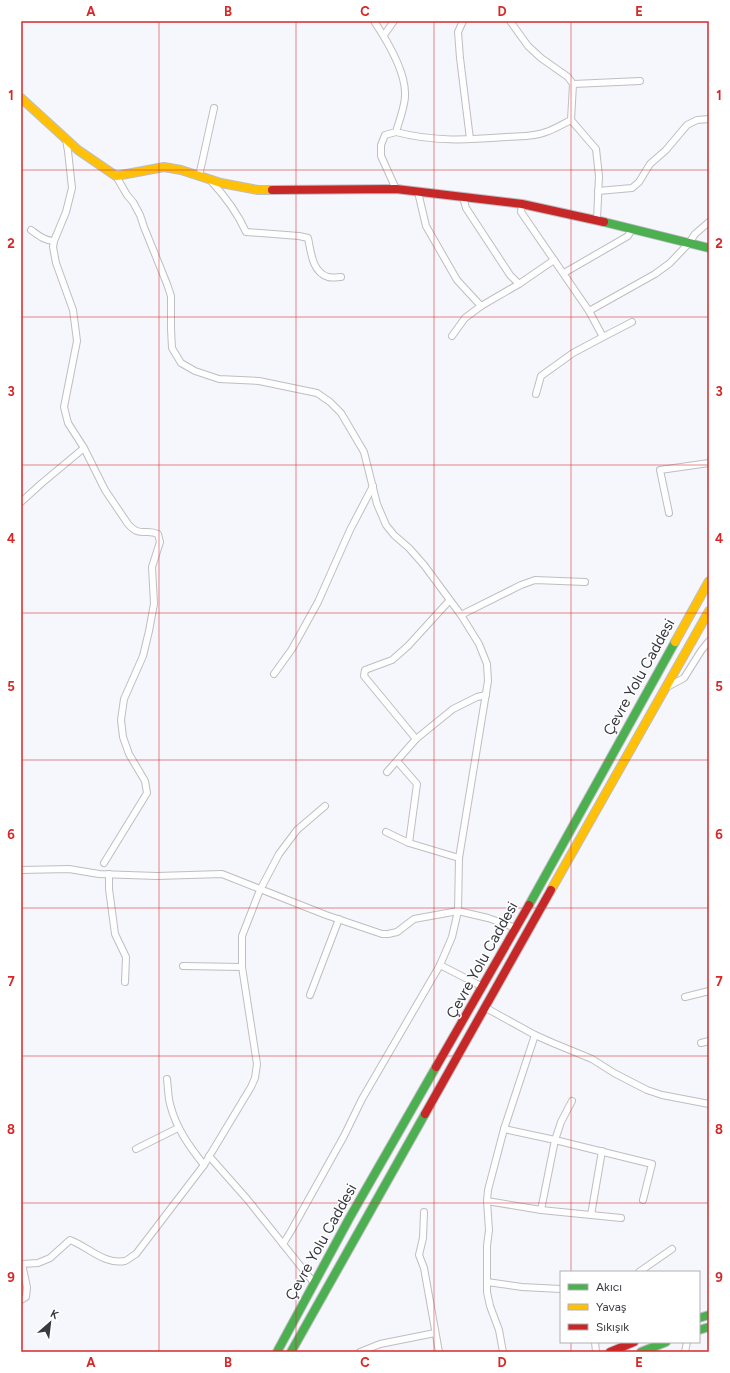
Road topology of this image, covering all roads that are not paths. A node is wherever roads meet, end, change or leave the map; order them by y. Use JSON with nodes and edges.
{"nodes":[{"id":1,"x":374,"y":21,"type":"edge"},
{"id":2,"x":394,"y":21,"type":"edge"},
{"id":3,"x":463,"y":21,"type":"edge"},
{"id":4,"x":510,"y":21,"type":"edge"},
{"id":5,"x":384,"y":35,"type":"junction"},
{"id":6,"x":640,"y":81,"type":"dead end"},
{"id":7,"x":573,"y":84,"type":"junction"},
{"id":8,"x":21,"y":98,"type":"edge"},
{"id":9,"x":214,"y":108,"type":"dead end"},
{"id":10,"x":709,"y":119,"type":"edge"},
{"id":11,"x":571,"y":120,"type":"junction"},
{"id":12,"x":396,"y":132,"type":"junction"},
{"id":13,"x":66,"y":140,"type":"junction"},
{"id":14,"x":470,"y":140,"type":"junction"},
{"id":15,"x":116,"y":176,"type":"junction"},
{"id":16,"x":199,"y":176,"type":"junction"},
{"id":17,"x":210,"y":180,"type":"junction"},
{"id":18,"x":396,"y":189,"type":"junction"},
{"id":19,"x":598,"y":191,"type":"junction"},
{"id":20,"x":418,"y":192,"type":"junction"},
{"id":21,"x":463,"y":197,"type":"junction"},
{"id":22,"x":522,"y":204,"type":"junction"},
{"id":23,"x":597,"y":220,"type":"junction"},
{"id":24,"x":709,"y":222,"type":"edge"},
{"id":25,"x":632,"y":229,"type":"junction"},
{"id":26,"x":31,"y":230,"type":"dead end"},
{"id":27,"x":54,"y":240,"type":"junction"},
{"id":28,"x":689,"y":243,"type":"junction"},
{"id":29,"x":709,"y":248,"type":"edge"},
{"id":30,"x":554,"y":260,"type":"junction"},
{"id":31,"x":564,"y":273,"type":"junction"},
{"id":32,"x":341,"y":277,"type":"dead end"},
{"id":33,"x":519,"y":284,"type":"junction"},
{"id":34,"x":481,"y":306,"type":"junction"},
{"id":35,"x":589,"y":311,"type":"junction"},
{"id":36,"x":632,"y":322,"type":"dead end"},
{"id":37,"x":452,"y":336,"type":"dead end"},
{"id":38,"x":603,"y":336,"type":"junction"},
{"id":39,"x":536,"y":394,"type":"dead end"},
{"id":40,"x":84,"y":448,"type":"junction"},
{"id":41,"x":709,"y":463,"type":"edge"},
{"id":42,"x":373,"y":486,"type":"junction"},
{"id":43,"x":21,"y":502,"type":"edge"},
{"id":44,"x":669,"y":513,"type":"dead end"},
{"id":45,"x":709,"y":581,"type":"edge"},
{"id":46,"x":585,"y":582,"type":"dead end"},
{"id":47,"x":450,"y":601,"type":"junction"},
{"id":48,"x":709,"y":611,"type":"edge"},
{"id":49,"x":461,"y":616,"type":"junction"},
{"id":50,"x":709,"y":641,"type":"edge"},
{"id":51,"x":274,"y":674,"type":"dead end"},
{"id":52,"x":664,"y":689,"type":"junction"},
{"id":53,"x":486,"y":695,"type":"junction"},
{"id":54,"x":416,"y":739,"type":"junction"},
{"id":55,"x":397,"y":761,"type":"junction"},
{"id":56,"x":387,"y":772,"type":"dead end"},
{"id":57,"x":325,"y":806,"type":"dead end"},
{"id":58,"x":386,"y":832,"type":"dead end"},
{"id":59,"x":409,"y":843,"type":"junction"},
{"id":60,"x":459,"y":858,"type":"junction"},
{"id":61,"x":104,"y":864,"type":"dead end"},
{"id":62,"x":21,"y":870,"type":"edge"},
{"id":63,"x":109,"y":874,"type":"junction"},
{"id":64,"x":260,"y":890,"type":"junction"},
{"id":65,"x":458,"y":911,"type":"junction"},
{"id":66,"x":339,"y":919,"type":"junction"},
{"id":67,"x":516,"y":928,"type":"junction"},
{"id":68,"x":440,"y":964,"type":"junction"},
{"id":69,"x":183,"y":966,"type":"dead end"},
{"id":70,"x":242,"y":967,"type":"junction"},
{"id":71,"x":125,"y":982,"type":"dead end"},
{"id":72,"x":483,"y":987,"type":"junction"},
{"id":73,"x":709,"y":990,"type":"edge"},
{"id":74,"x":310,"y":995,"type":"dead end"},
{"id":75,"x":685,"y":997,"type":"dead end"},
{"id":76,"x":486,"y":1008,"type":"junction"},
{"id":77,"x":535,"y":1035,"type":"junction"},
{"id":78,"x":709,"y":1041,"type":"edge"},
{"id":79,"x":701,"y":1043,"type":"dead end"},
{"id":80,"x":167,"y":1079,"type":"dead end"},
{"id":81,"x":572,"y":1101,"type":"dead end"},
{"id":82,"x":709,"y":1104,"type":"edge"},
{"id":83,"x":178,"y":1128,"type":"junction"},
{"id":84,"x":504,"y":1129,"type":"junction"},
{"id":85,"x":555,"y":1140,"type":"junction"},
{"id":86,"x":136,"y":1149,"type":"dead end"},
{"id":87,"x":602,"y":1151,"type":"junction"},
{"id":88,"x":209,"y":1156,"type":"junction"},
{"id":89,"x":204,"y":1165,"type":"junction"},
{"id":90,"x":643,"y":1200,"type":"dead end"},
{"id":91,"x":487,"y":1201,"type":"junction"},
{"id":92,"x":541,"y":1210,"type":"junction"},
{"id":93,"x":424,"y":1212,"type":"dead end"},
{"id":94,"x":591,"y":1215,"type":"junction"},
{"id":95,"x":621,"y":1218,"type":"dead end"},
{"id":96,"x":283,"y":1244,"type":"junction"},
{"id":97,"x":672,"y":1249,"type":"dead end"},
{"id":98,"x":639,"y":1271,"type":"edge"},
{"id":99,"x":487,"y":1282,"type":"junction"},
{"id":100,"x":314,"y":1283,"type":"junction"},
{"id":101,"x":560,"y":1289,"type":"edge"},
{"id":102,"x":21,"y":1300,"type":"edge"},
{"id":103,"x":301,"y":1307,"type":"junction"},
{"id":104,"x":316,"y":1309,"type":"junction"},
{"id":105,"x":435,"y":1333,"type":"junction"},
{"id":106,"x":632,"y":1343,"type":"edge"},
{"id":107,"x":664,"y":1343,"type":"edge"},
{"id":108,"x":271,"y":1352,"type":"edge"},
{"id":109,"x":277,"y":1352,"type":"edge"},
{"id":110,"x":291,"y":1352,"type":"edge"},
{"id":111,"x":297,"y":1352,"type":"edge"},
{"id":112,"x":360,"y":1352,"type":"edge"},
{"id":113,"x":438,"y":1352,"type":"edge"},
{"id":114,"x":503,"y":1352,"type":"edge"},
{"id":115,"x":610,"y":1352,"type":"edge"},
{"id":116,"x":641,"y":1352,"type":"edge"}],
"edges":[{"from":1,"to":5,"type":"street"},
{"from":2,"to":5,"type":"street"},
{"from":3,"to":14,"type":"street"},
{"from":4,"to":7,"type":"street"},
{"from":5,"to":12,"type":"street"},
{"from":6,"to":7,"type":"street"},
{"from":7,"to":11,"type":"street"},
{"from":8,"to":13,"type":"main road"},
{"from":9,"to":16,"type":"street"},
{"from":10,"to":19,"type":"street"},
{"from":11,"to":14,"type":"street"},
{"from":11,"to":19,"type":"street"},
{"from":12,"to":14,"type":"street"},
{"from":12,"to":18,"type":"street"},
{"from":13,"to":15,"type":"main road"},
{"from":13,"to":27,"type":"street"},
{"from":15,"to":16,"type":"main road"},
{"from":15,"to":42,"type":"street"},
{"from":16,"to":17,"type":"main road"},
{"from":17,"to":18,"type":"main road"},
{"from":17,"to":32,"type":"street"},
{"from":18,"to":20,"type":"main road"},
{"from":19,"to":23,"type":"street"},
{"from":20,"to":21,"type":"main road"},
{"from":20,"to":34,"type":"street"},
{"from":21,"to":22,"type":"main road"},
{"from":21,"to":33,"type":"street"},
{"from":22,"to":23,"type":"main road"},
{"from":22,"to":30,"type":"street"},
{"from":23,"to":25,"type":"main road"},
{"from":24,"to":28,"type":"street"},
{"from":25,"to":28,"type":"main road"},
{"from":25,"to":31,"type":"street"},
{"from":26,"to":27,"type":"street"},
{"from":27,"to":40,"type":"street"},
{"from":28,"to":29,"type":"main road"},
{"from":28,"to":35,"type":"street"},
{"from":30,"to":31,"type":"street"},
{"from":30,"to":33,"type":"street"},
{"from":31,"to":35,"type":"street"},
{"from":33,"to":34,"type":"street"},
{"from":34,"to":37,"type":"street"},
{"from":35,"to":38,"type":"street"},
{"from":36,"to":38,"type":"street"},
{"from":38,"to":39,"type":"street"},
{"from":40,"to":43,"type":"street"},
{"from":40,"to":61,"type":"street"},
{"from":41,"to":44,"type":"street"},
{"from":42,"to":47,"type":"street"},
{"from":42,"to":51,"type":"street"},
{"from":45,"to":67,"type":"main road","name":"Çevre Yolu Caddesi"},
{"from":46,"to":49,"type":"street"},
{"from":47,"to":49,"type":"street"},
{"from":47,"to":54,"type":"street"},
{"from":48,"to":52,"type":"main road","name":"Çevre Yolu Caddesi"},
{"from":49,"to":53,"type":"street"},
{"from":50,"to":52,"type":"street"},
{"from":52,"to":76,"type":"main road","name":"Çevre Yolu Caddesi"},
{"from":53,"to":54,"type":"street"},
{"from":53,"to":60,"type":"street"},
{"from":54,"to":55,"type":"street"},
{"from":55,"to":56,"type":"street"},
{"from":55,"to":59,"type":"street"},
{"from":57,"to":64,"type":"street"},
{"from":58,"to":59,"type":"street"},
{"from":59,"to":60,"type":"street"},
{"from":60,"to":65,"type":"street"},
{"from":62,"to":63,"type":"street"},
{"from":63,"to":64,"type":"street"},
{"from":63,"to":71,"type":"street"},
{"from":64,"to":66,"type":"street"},
{"from":64,"to":70,"type":"street"},
{"from":65,"to":66,"type":"street"},
{"from":65,"to":67,"type":"street"},
{"from":65,"to":68,"type":"street"},
{"from":66,"to":74,"type":"street"},
{"from":67,"to":72,"type":"main road","name":"Çevre Yolu Caddesi"},
{"from":68,"to":72,"type":"street"},
{"from":68,"to":96,"type":"street"},
{"from":69,"to":70,"type":"street"},
{"from":70,"to":88,"type":"street"},
{"from":72,"to":100,"type":"main road","name":"Çevre Yolu Caddesi"},
{"from":73,"to":75,"type":"street"},
{"from":76,"to":77,"type":"street"},
{"from":76,"to":104,"type":"main road","name":"Çevre Yolu Caddesi"},
{"from":77,"to":82,"type":"street"},
{"from":77,"to":84,"type":"street"},
{"from":78,"to":79,"type":"street"},
{"from":80,"to":83,"type":"street"},
{"from":81,"to":85,"type":"street"},
{"from":83,"to":86,"type":"street"},
{"from":83,"to":89,"type":"street"},
{"from":84,"to":85,"type":"street"},
{"from":84,"to":91,"type":"street"},
{"from":85,"to":87,"type":"street"},
{"from":85,"to":92,"type":"street"},
{"from":87,"to":90,"type":"street"},
{"from":87,"to":94,"type":"street"},
{"from":88,"to":89,"type":"street"},
{"from":88,"to":96,"type":"street"},
{"from":89,"to":102,"type":"street"},
{"from":91,"to":92,"type":"street"},
{"from":91,"to":99,"type":"street"},
{"from":92,"to":94,"type":"street"},
{"from":93,"to":105,"type":"street"},
{"from":94,"to":95,"type":"street"},
{"from":96,"to":100,"type":"street"},
{"from":97,"to":98,"type":"street"},
{"from":99,"to":101,"type":"street"},
{"from":99,"to":114,"type":"street"},
{"from":100,"to":103,"type":"main road","name":"Çevre Yolu Caddesi"},
{"from":103,"to":108,"type":"main road"},
{"from":103,"to":109,"type":"main road","name":"Çevre Yolu Caddesi"},
{"from":104,"to":110,"type":"main road","name":"Çevre Yolu Caddesi"},
{"from":104,"to":111,"type":"main road"},
{"from":105,"to":112,"type":"street"},
{"from":105,"to":113,"type":"street"},
{"from":106,"to":115,"type":"main road"},
{"from":107,"to":116,"type":"main road"}]}
